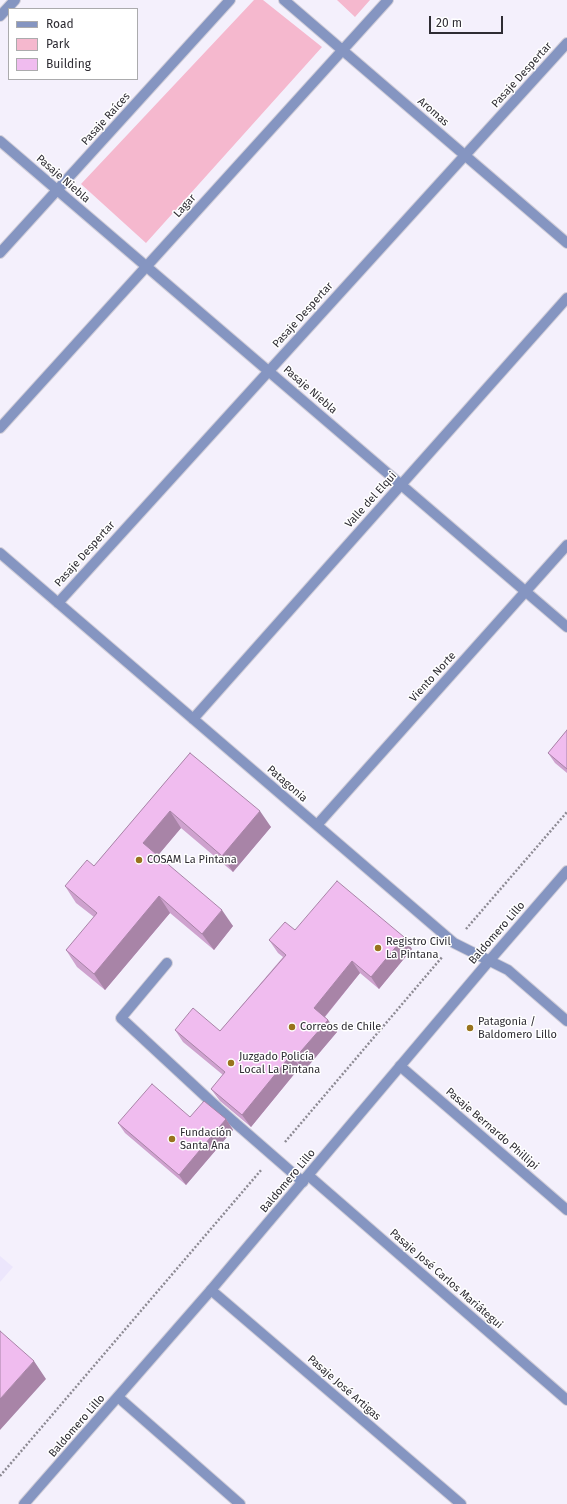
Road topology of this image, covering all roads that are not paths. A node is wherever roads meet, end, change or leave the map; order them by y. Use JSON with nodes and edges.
{"nodes":[{"id":1,"x":15,"y":0,"type":"edge"},
{"id":2,"x":230,"y":0,"type":"edge"},
{"id":3,"x":284,"y":0,"type":"edge"},
{"id":4,"x":388,"y":0,"type":"edge"},
{"id":5,"x":0,"y":16,"type":"edge"},
{"id":6,"x":567,"y":43,"type":"edge"},
{"id":7,"x":343,"y":50,"type":"junction"},
{"id":8,"x":0,"y":141,"type":"edge"},
{"id":9,"x":465,"y":155,"type":"junction"},
{"id":10,"x":57,"y":190,"type":"junction"},
{"id":11,"x":567,"y":243,"type":"edge"},
{"id":12,"x":0,"y":253,"type":"edge"},
{"id":13,"x":146,"y":266,"type":"junction"},
{"id":14,"x":567,"y":298,"type":"edge"},
{"id":15,"x":268,"y":371,"type":"junction"},
{"id":16,"x":0,"y":428,"type":"edge"},
{"id":17,"x":401,"y":485,"type":"junction"},
{"id":18,"x":567,"y":545,"type":"edge"},
{"id":19,"x":0,"y":553,"type":"edge"},
{"id":20,"x":526,"y":591,"type":"junction"},
{"id":21,"x":58,"y":603,"type":"junction"},
{"id":22,"x":567,"y":627,"type":"edge"},
{"id":23,"x":193,"y":719,"type":"junction"},
{"id":24,"x":317,"y":825,"type":"junction"},
{"id":25,"x":567,"y":871,"type":"edge"},
{"id":26,"x":489,"y":961,"type":"junction"},
{"id":27,"x":167,"y":963,"type":"dead end"},
{"id":28,"x":567,"y":1021,"type":"edge"},
{"id":29,"x":400,"y":1066,"type":"junction"},
{"id":30,"x":306,"y":1179,"type":"junction"},
{"id":31,"x":567,"y":1210,"type":"edge"},
{"id":32,"x":211,"y":1290,"type":"junction"},
{"id":33,"x":118,"y":1397,"type":"junction"},
{"id":34,"x":567,"y":1400,"type":"edge"},
{"id":35,"x":24,"y":1504,"type":"edge"},
{"id":36,"x":240,"y":1504,"type":"edge"},
{"id":37,"x":461,"y":1504,"type":"edge"}],
"edges":[{"from":1,"to":5,"type":"street"},
{"from":2,"to":10,"type":"street","name":"Pasaje Raíces"},
{"from":3,"to":7,"type":"street","name":"Aromas"},
{"from":4,"to":7,"type":"street","name":"Lagar"},
{"from":6,"to":9,"type":"street","name":"Pasaje Despertar"},
{"from":7,"to":9,"type":"street","name":"Aromas"},
{"from":7,"to":13,"type":"street","name":"Lagar"},
{"from":8,"to":10,"type":"street","name":"Pasaje Niebla"},
{"from":9,"to":11,"type":"street","name":"Aromas"},
{"from":9,"to":15,"type":"street","name":"Pasaje Despertar"},
{"from":10,"to":12,"type":"street","name":"Pasaje Raíces"},
{"from":10,"to":13,"type":"street","name":"Pasaje Niebla"},
{"from":13,"to":15,"type":"street","name":"Pasaje Niebla"},
{"from":13,"to":16,"type":"street","name":"Lagar"},
{"from":14,"to":17,"type":"street","name":"Valle del Elqui"},
{"from":15,"to":17,"type":"street","name":"Pasaje Niebla"},
{"from":15,"to":21,"type":"street","name":"Pasaje Despertar"},
{"from":17,"to":20,"type":"street","name":"Pasaje Niebla"},
{"from":17,"to":23,"type":"street","name":"Valle del Elqui"},
{"from":18,"to":20,"type":"street","name":"Viento Norte"},
{"from":19,"to":21,"type":"street","name":"Patagonia"},
{"from":20,"to":22,"type":"street","name":"Pasaje Niebla"},
{"from":20,"to":24,"type":"street","name":"Viento Norte"},
{"from":21,"to":23,"type":"street","name":"Patagonia"},
{"from":23,"to":24,"type":"street","name":"Patagonia"},
{"from":24,"to":26,"type":"street","name":"Patagonia"},
{"from":25,"to":26,"type":"street","name":"Baldomero Lillo"},
{"from":26,"to":28,"type":"street","name":"Patagonia"},
{"from":26,"to":29,"type":"street","name":"Baldomero Lillo"},
{"from":27,"to":30,"type":"street","name":"Pasaje José Carlos Mariátegui"},
{"from":29,"to":30,"type":"street","name":"Baldomero Lillo"},
{"from":29,"to":31,"type":"street","name":"Pasaje Bernardo Phillipi"},
{"from":30,"to":32,"type":"street","name":"Baldomero Lillo"},
{"from":30,"to":34,"type":"street","name":"Pasaje José Carlos Mariátegui"},
{"from":32,"to":33,"type":"street","name":"Baldomero Lillo"},
{"from":32,"to":37,"type":"street","name":"Pasaje José Artigas"},
{"from":33,"to":35,"type":"street","name":"Baldomero Lillo"},
{"from":33,"to":36,"type":"street"}]}
